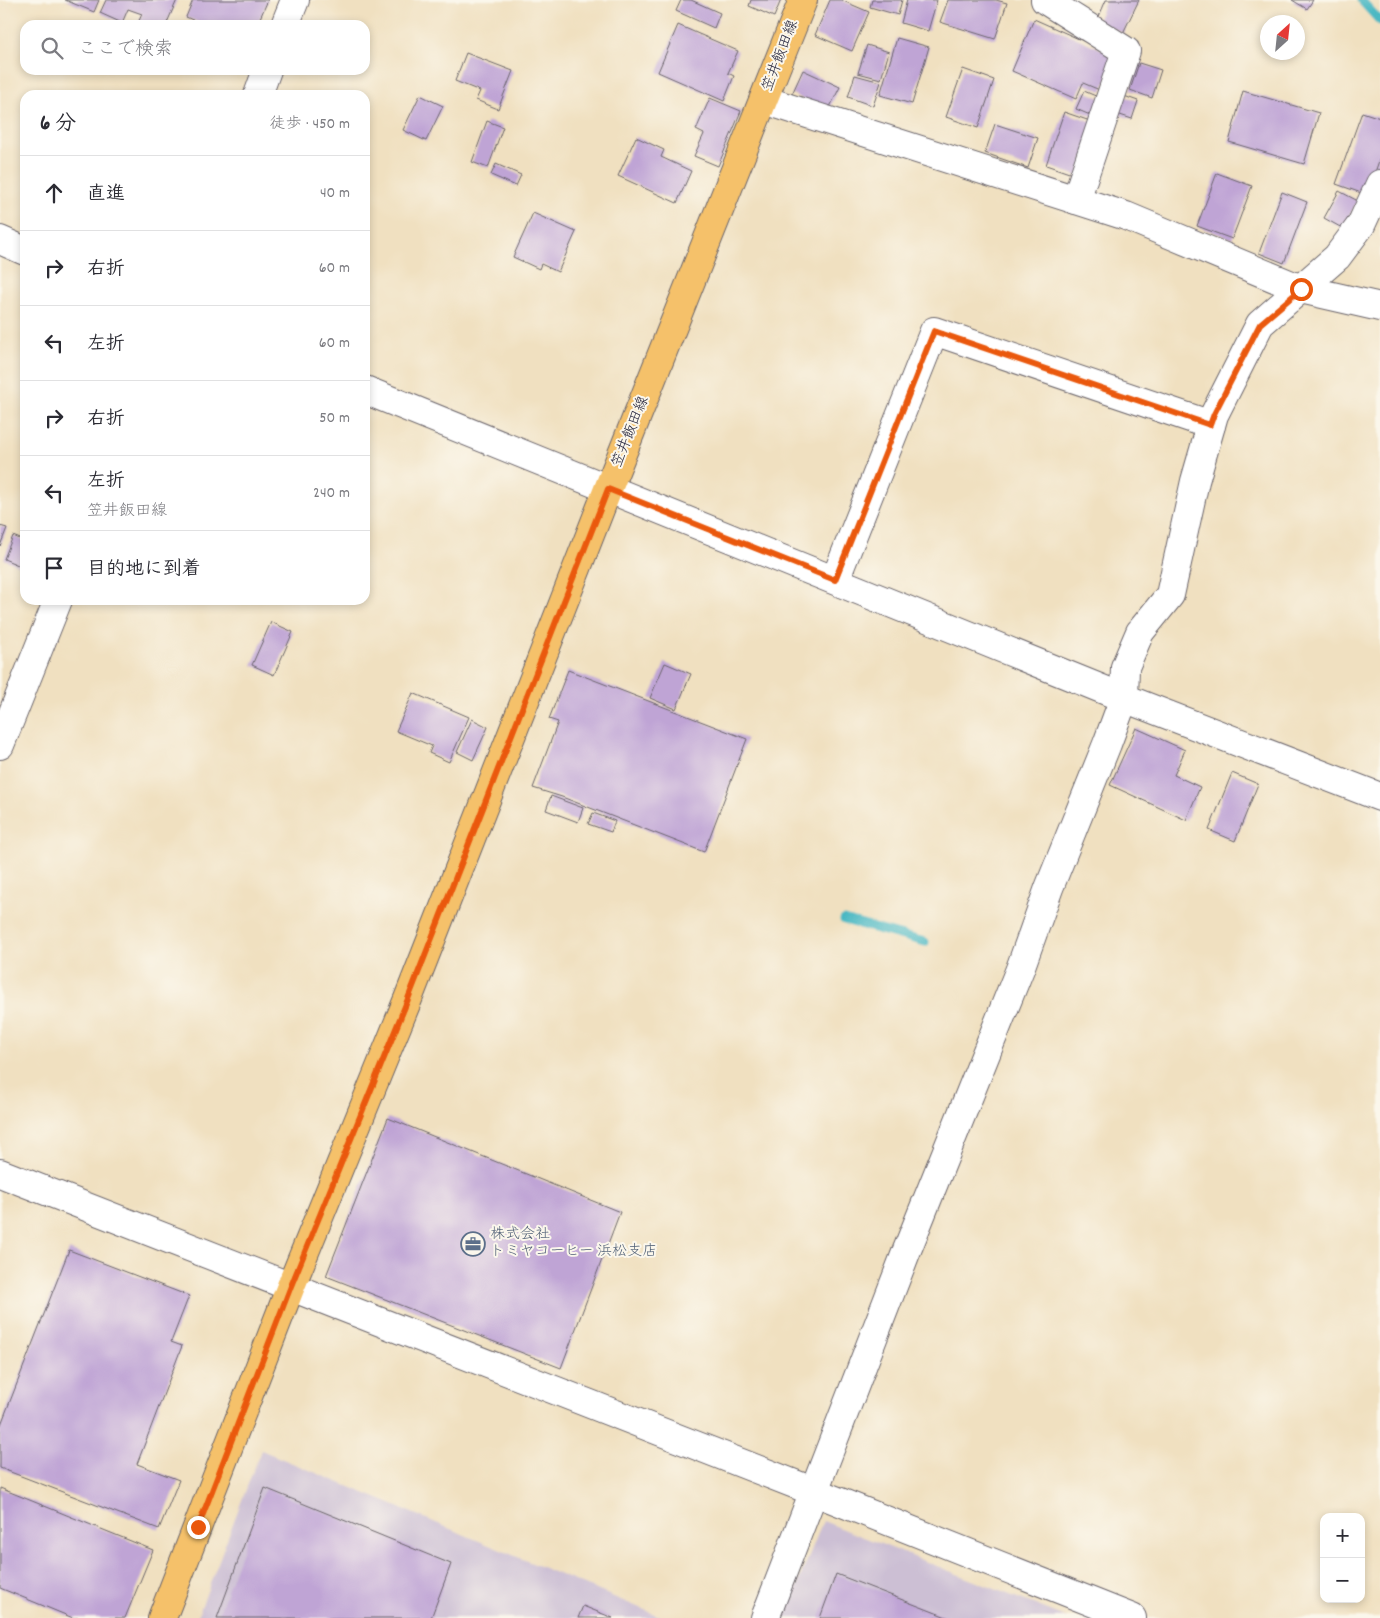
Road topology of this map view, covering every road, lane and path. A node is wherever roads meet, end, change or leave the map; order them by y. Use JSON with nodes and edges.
{"nodes":[{"id":1,"x":295,"y":0,"type":"edge"},
{"id":2,"x":803,"y":0,"type":"edge"},
{"id":3,"x":1045,"y":0,"type":"edge"},
{"id":4,"x":287,"y":20,"type":"edge"},
{"id":5,"x":266,"y":75,"type":"edge"},
{"id":6,"x":260,"y":90,"type":"edge"},
{"id":7,"x":764,"y":100,"type":"junction"},
{"id":8,"x":1380,"y":184,"type":"edge"},
{"id":9,"x":1076,"y":200,"type":"junction"},
{"id":10,"x":0,"y":240,"type":"edge"},
{"id":11,"x":20,"y":249,"type":"edge"},
{"id":12,"x":1301,"y":289,"type":"junction"},
{"id":13,"x":1380,"y":307,"type":"edge"},
{"id":14,"x":370,"y":392,"type":"edge"},
{"id":15,"x":1210,"y":425,"type":"junction"},
{"id":16,"x":608,"y":489,"type":"junction"},
{"id":17,"x":835,"y":580,"type":"junction"},
{"id":18,"x":56,"y":605,"type":"edge"},
{"id":19,"x":1124,"y":698,"type":"junction"},
{"id":20,"x":0,"y":745,"type":"edge"},
{"id":21,"x":1380,"y":797,"type":"edge"},
{"id":22,"x":0,"y":1173,"type":"edge"},
{"id":23,"x":291,"y":1286,"type":"junction"},
{"id":24,"x":815,"y":1492,"type":"junction"},
{"id":25,"x":162,"y":1618,"type":"edge"},
{"id":26,"x":765,"y":1618,"type":"edge"},
{"id":27,"x":1132,"y":1618,"type":"edge"}],
"edges":[{"from":1,"to":4,"type":"street"},
{"from":2,"to":7,"type":"main road","name":"笠井飯田線"},
{"from":3,"to":9,"type":"street"},
{"from":5,"to":6,"type":"street"},
{"from":7,"to":9,"type":"street"},
{"from":7,"to":16,"type":"main road","name":"笠井飯田線"},
{"from":8,"to":12,"type":"street"},
{"from":9,"to":12,"type":"street"},
{"from":10,"to":11,"type":"street"},
{"from":12,"to":13,"type":"street"},
{"from":12,"to":15,"type":"street"},
{"from":14,"to":16,"type":"street"},
{"from":15,"to":17,"type":"street"},
{"from":15,"to":19,"type":"street"},
{"from":16,"to":17,"type":"street"},
{"from":16,"to":23,"type":"main road","name":"笠井飯田線"},
{"from":17,"to":19,"type":"street"},
{"from":18,"to":20,"type":"street"},
{"from":19,"to":21,"type":"street"},
{"from":19,"to":24,"type":"street"},
{"from":22,"to":23,"type":"street"},
{"from":23,"to":24,"type":"street"},
{"from":23,"to":25,"type":"main road","name":"笠井飯田線"},
{"from":24,"to":26,"type":"street"},
{"from":24,"to":27,"type":"street"}]}
